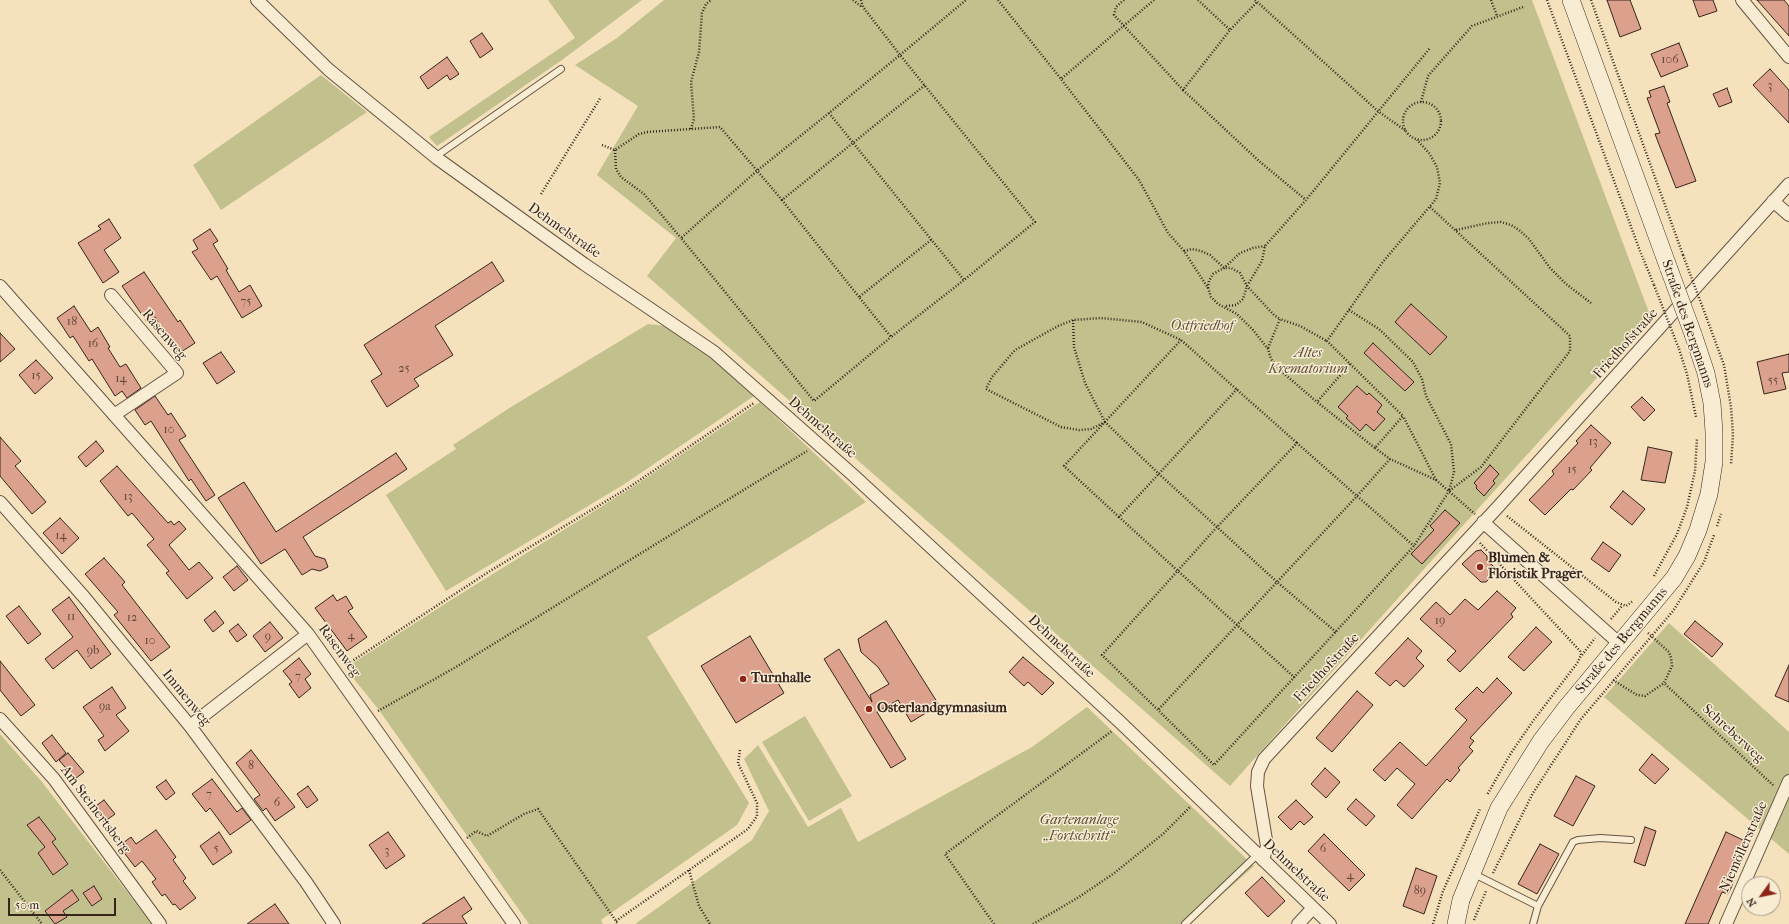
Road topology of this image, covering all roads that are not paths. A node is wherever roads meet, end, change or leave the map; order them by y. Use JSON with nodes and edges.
{"nodes":[{"id":1,"x":257,"y":0,"type":"edge"},
{"id":2,"x":1570,"y":0,"type":"edge"},
{"id":3,"x":1742,"y":0,"type":"edge"},
{"id":4,"x":1789,"y":57,"type":"edge"},
{"id":5,"x":561,"y":69,"type":"dead end"},
{"id":6,"x":435,"y":157,"type":"junction"},
{"id":7,"x":1789,"y":184,"type":"edge"},
{"id":8,"x":1773,"y":201,"type":"junction"},
{"id":9,"x":1789,"y":215,"type":"edge"},
{"id":10,"x":0,"y":286,"type":"edge"},
{"id":11,"x":111,"y":295,"type":"dead end"},
{"id":12,"x":114,"y":415,"type":"junction"},
{"id":13,"x":0,"y":502,"type":"edge"},
{"id":14,"x":1483,"y":522,"type":"junction"},
{"id":15,"x":308,"y":634,"type":"junction"},
{"id":16,"x":1620,"y":644,"type":"junction"},
{"id":17,"x":0,"y":719,"type":"edge"},
{"id":18,"x":190,"y":726,"type":"junction"},
{"id":19,"x":1789,"y":781,"type":"edge"},
{"id":20,"x":1631,"y":840,"type":"dead end"},
{"id":21,"x":1260,"y":858,"type":"junction"},
{"id":22,"x":1472,"y":874,"type":"junction"},
{"id":23,"x":1538,"y":906,"type":"junction"},
{"id":24,"x":1313,"y":908,"type":"junction"},
{"id":25,"x":160,"y":924,"type":"edge"},
{"id":26,"x":334,"y":924,"type":"edge"},
{"id":27,"x":514,"y":924,"type":"edge"},
{"id":28,"x":1185,"y":924,"type":"edge"},
{"id":29,"x":1298,"y":924,"type":"edge"},
{"id":30,"x":1330,"y":924,"type":"edge"},
{"id":31,"x":1456,"y":924,"type":"edge"},
{"id":32,"x":1533,"y":924,"type":"edge"},
{"id":33,"x":1726,"y":924,"type":"edge"}],
"edges":[{"from":1,"to":6,"type":"street","name":"Dehmelstraße"},
{"from":2,"to":16,"type":"main road","name":"Straße des Bergmanns","bridge":true},
{"from":3,"to":4,"type":"street"},
{"from":5,"to":6,"type":"lane"},
{"from":6,"to":21,"type":"street","name":"Dehmelstraße"},
{"from":7,"to":8,"type":"street","name":"Friedhofstraße"},
{"from":8,"to":9,"type":"street"},
{"from":8,"to":14,"type":"street","name":"Friedhofstraße"},
{"from":10,"to":12,"type":"street","name":"Rasenweg"},
{"from":11,"to":12,"type":"street","name":"Rasenweg"},
{"from":12,"to":15,"type":"street","name":"Rasenweg"},
{"from":13,"to":18,"type":"street","name":"Immenweg"},
{"from":14,"to":16,"type":"street"},
{"from":14,"to":21,"type":"street","name":"Friedhofstraße"},
{"from":15,"to":18,"type":"street"},
{"from":15,"to":27,"type":"street","name":"Rasenweg"},
{"from":16,"to":22,"type":"main road","name":"Straße des Bergmanns"},
{"from":17,"to":25,"type":"street","name":"Am Steinertsberg"},
{"from":18,"to":26,"type":"street","name":"Immenweg"},
{"from":19,"to":33,"type":"street","name":"Niemöllerstraße"},
{"from":20,"to":23,"type":"lane"},
{"from":21,"to":24,"type":"street","name":"Dehmelstraße"},
{"from":21,"to":28,"type":"lane"},
{"from":22,"to":23,"type":"lane"},
{"from":22,"to":31,"type":"main road","name":"Straße des Bergmanns"},
{"from":23,"to":32,"type":"lane"},
{"from":24,"to":29,"type":"street"},
{"from":24,"to":30,"type":"street","name":"Dehmelstraße"}]}
